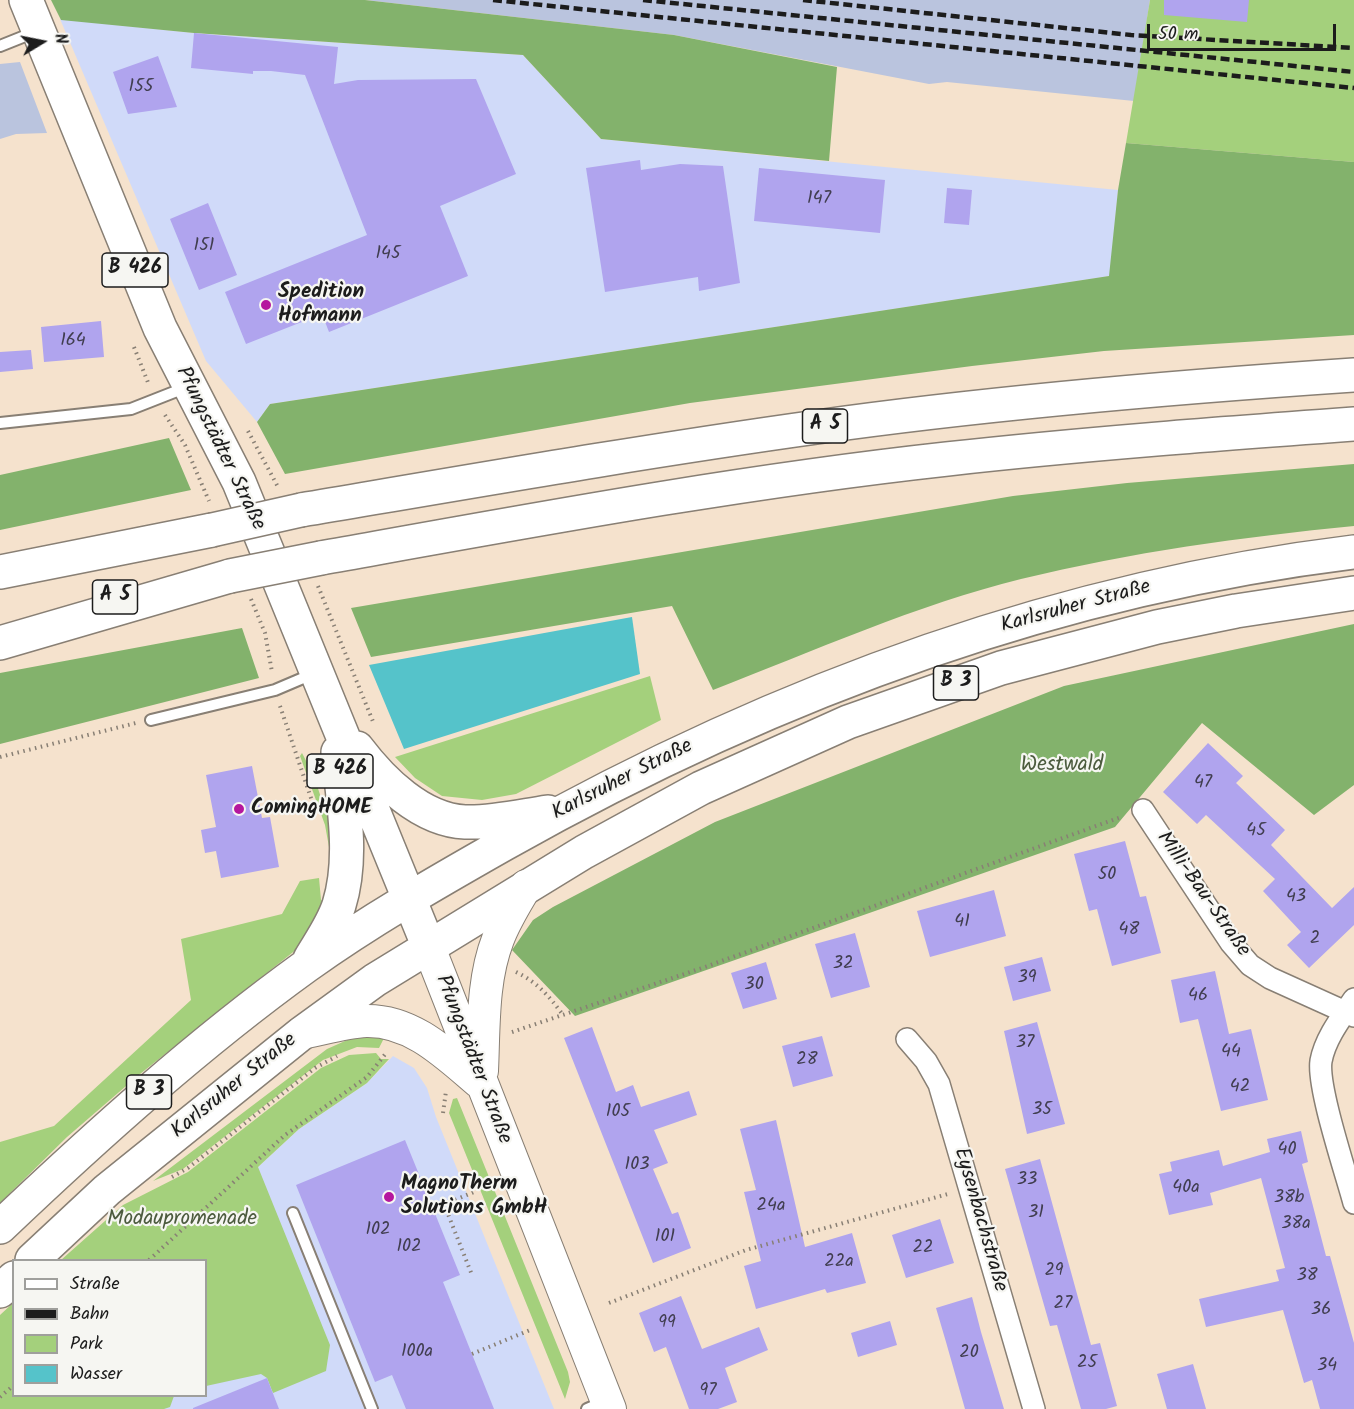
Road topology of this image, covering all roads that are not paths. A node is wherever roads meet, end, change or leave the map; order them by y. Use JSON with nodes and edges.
{"nodes":[{"id":1,"x":26,"y":0,"type":"edge"},
{"id":2,"x":38,"y":31,"type":"junction"},
{"id":3,"x":0,"y":46,"type":"edge"},
{"id":4,"x":1354,"y":375,"type":"edge"},
{"id":5,"x":189,"y":387,"type":"junction"},
{"id":6,"x":0,"y":423,"type":"edge"},
{"id":7,"x":1354,"y":424,"type":"edge"},
{"id":8,"x":1354,"y":552,"type":"edge"},
{"id":9,"x":0,"y":572,"type":"edge"},
{"id":10,"x":230,"y":576,"type":"junction"},
{"id":11,"x":1354,"y":593,"type":"edge"},
{"id":12,"x":0,"y":619,"type":"edge"},
{"id":13,"x":0,"y":643,"type":"edge"},
{"id":14,"x":317,"y":672,"type":"junction"},
{"id":15,"x":151,"y":720,"type":"road end"},
{"id":16,"x":336,"y":720,"type":"junction"},
{"id":17,"x":564,"y":810,"type":"junction"},
{"id":18,"x":1143,"y":810,"type":"road end"},
{"id":19,"x":526,"y":886,"type":"junction"},
{"id":20,"x":409,"y":899,"type":"junction"},
{"id":21,"x":428,"y":945,"type":"junction"},
{"id":22,"x":306,"y":966,"type":"junction"},
{"id":23,"x":1351,"y":1010,"type":"edge"},
{"id":24,"x":302,"y":1033,"type":"junction"},
{"id":25,"x":907,"y":1039,"type":"dead end"},
{"id":26,"x":482,"y":1084,"type":"junction"},
{"id":27,"x":1354,"y":1203,"type":"edge"},
{"id":28,"x":293,"y":1213,"type":"dead end"},
{"id":29,"x":0,"y":1227,"type":"edge"},
{"id":30,"x":33,"y":1259,"type":"edge"},
{"id":31,"x":12,"y":1280,"type":"edge"},
{"id":32,"x":0,"y":1291,"type":"edge"},
{"id":33,"x":601,"y":1406,"type":"edge"},
{"id":34,"x":372,"y":1409,"type":"edge"},
{"id":35,"x":1034,"y":1409,"type":"edge"}],
"edges":[{"from":1,"to":2,"type":"main road","name":"Pfungstädter Straße","number":"B 426"},
{"from":2,"to":3,"type":"lane"},
{"from":2,"to":5,"type":"main road","name":"Pfungstädter Straße","number":"B 426"},
{"from":4,"to":9,"type":"main road","number":"A 5","bridge":true},
{"from":5,"to":6,"type":"lane"},
{"from":5,"to":14,"type":"main road","name":"Pfungstädter Straße","number":"B 426"},
{"from":7,"to":10,"type":"main road","number":"A 5","bridge":true},
{"from":8,"to":17,"type":"main road","name":"Karlsruher Straße","number":"B 3"},
{"from":10,"to":12,"type":"main road","number":"A 5"},
{"from":10,"to":13,"type":"main road"},
{"from":11,"to":19,"type":"main road","name":"Karlsruher Straße","number":"B 3"},
{"from":14,"to":15,"type":"lane"},
{"from":14,"to":16,"type":"main road","name":"Pfungstädter Straße","number":"B 426"},
{"from":16,"to":17,"type":"main road"},
{"from":16,"to":20,"type":"main road","name":"Pfungstädter Straße","number":"B 426"},
{"from":16,"to":22,"type":"main road","number":"B 426"},
{"from":17,"to":20,"type":"main road","name":"Karlsruher Straße","number":"B 3"},
{"from":18,"to":23,"type":"street","name":"Milli-Bau-Straße"},
{"from":19,"to":21,"type":"main road","name":"Karlsruher Straße","number":"B 3"},
{"from":19,"to":26,"type":"main road"},
{"from":20,"to":21,"type":"main road","number":"B 426"},
{"from":20,"to":22,"type":"main road","name":"Karlsruher Straße","number":"B 3"},
{"from":21,"to":24,"type":"main road","name":"Karlsruher Straße","number":"B 3"},
{"from":21,"to":26,"type":"main road","name":"Pfungstädter Straße"},
{"from":22,"to":29,"type":"main road","name":"Karlsruher Straße","number":"B 3"},
{"from":23,"to":27,"type":"street","name":"Milli-Bau-Straße"},
{"from":24,"to":26,"type":"main road"},
{"from":24,"to":30,"type":"main road","name":"Karlsruher Straße","number":"B 3"},
{"from":25,"to":35,"type":"street","name":"Eysenbachstraße"},
{"from":26,"to":33,"type":"main road","name":"Pfungstädter Straße"},
{"from":28,"to":34,"type":"lane"},
{"from":31,"to":32,"type":"main road"}]}
